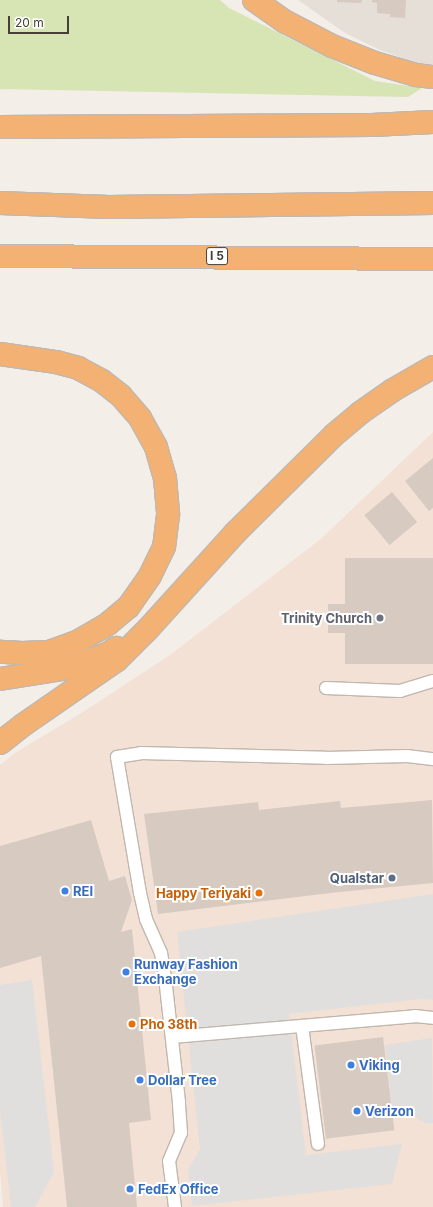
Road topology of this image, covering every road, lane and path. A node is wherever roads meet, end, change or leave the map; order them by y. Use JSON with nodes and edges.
{"nodes":[{"id":1,"x":254,"y":0,"type":"edge"},
{"id":2,"x":433,"y":78,"type":"edge"},
{"id":3,"x":0,"y":122,"type":"edge"},
{"id":4,"x":433,"y":122,"type":"edge"},
{"id":5,"x":0,"y":127,"type":"edge"},
{"id":6,"x":88,"y":128,"type":"junction"},
{"id":7,"x":0,"y":203,"type":"edge"},
{"id":8,"x":433,"y":203,"type":"edge"},
{"id":9,"x":0,"y":256,"type":"edge"},
{"id":10,"x":433,"y":259,"type":"edge"},
{"id":11,"x":0,"y":354,"type":"edge"},
{"id":12,"x":433,"y":367,"type":"edge"},
{"id":13,"x":148,"y":629,"type":"junction"},
{"id":14,"x":0,"y":652,"type":"edge"},
{"id":15,"x":0,"y":679,"type":"edge"},
{"id":16,"x":433,"y":681,"type":"edge"},
{"id":17,"x":326,"y":688,"type":"dead end"},
{"id":18,"x":0,"y":744,"type":"edge"},
{"id":19,"x":433,"y":759,"type":"edge"},
{"id":20,"x":433,"y":1018,"type":"edge"},
{"id":21,"x":302,"y":1026,"type":"junction"},
{"id":22,"x":172,"y":1037,"type":"junction"},
{"id":23,"x":318,"y":1144,"type":"dead end"},
{"id":24,"x":175,"y":1207,"type":"edge"}],
"edges":[{"from":1,"to":2,"type":"highway"},
{"from":3,"to":6,"type":"highway"},
{"from":4,"to":6,"type":"highway"},
{"from":5,"to":6,"type":"highway"},
{"from":7,"to":8,"type":"highway"},
{"from":9,"to":10,"type":"highway","number":"I 5"},
{"from":11,"to":14,"type":"highway"},
{"from":12,"to":13,"type":"highway"},
{"from":13,"to":15,"type":"highway"},
{"from":13,"to":18,"type":"highway"},
{"from":16,"to":17,"type":"lane"},
{"from":19,"to":22,"type":"lane"},
{"from":20,"to":21,"type":"lane"},
{"from":21,"to":22,"type":"lane"},
{"from":21,"to":23,"type":"lane"},
{"from":22,"to":24,"type":"lane"}]}
